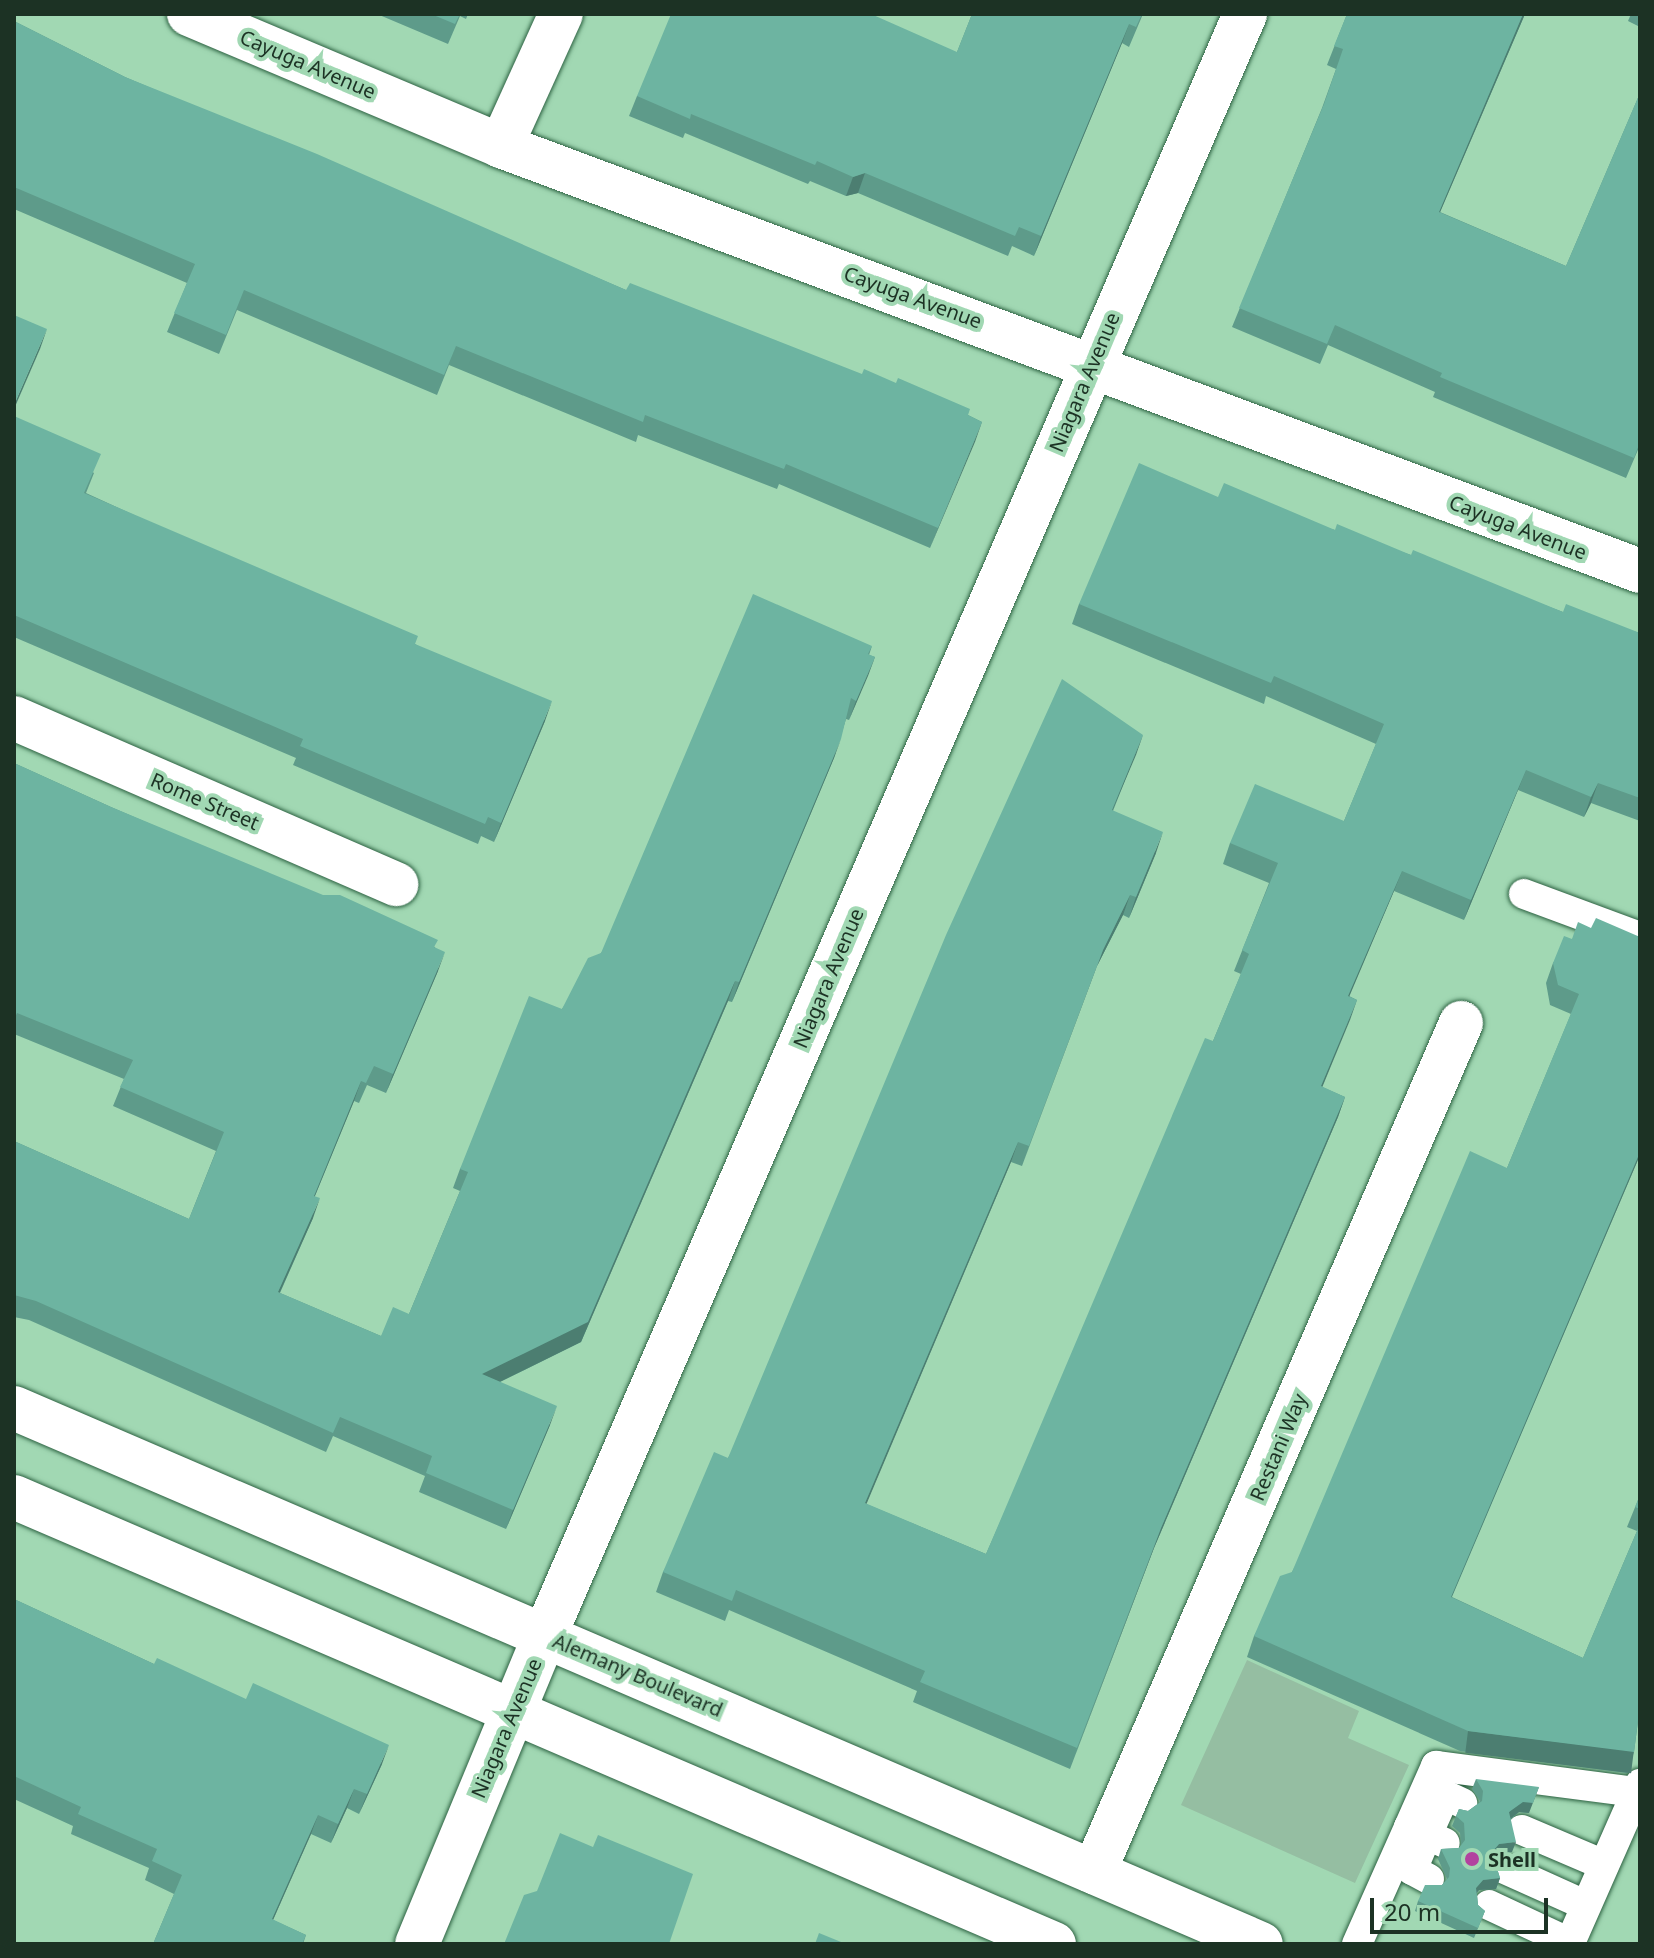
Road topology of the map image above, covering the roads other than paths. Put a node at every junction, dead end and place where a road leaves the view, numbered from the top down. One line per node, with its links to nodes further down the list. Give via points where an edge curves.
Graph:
1 (189, 14): 4 (street, Cayuga Avenue)
2 (561, 14): 4 (street)
3 (1245, 14): 5 (street, Niagara Avenue)
4 (501, 146): 5 (street, Cayuga Avenue)
5 (1092, 363): 6 (street, Cayuga Avenue); 14 (street, Niagara Avenue)
6 (1640, 571)
7 (14, 718): 8 (street, Rome Street)
8 (396, 884)
9 (1524, 894): 10 (lane)
10 (1640, 937)
11 (1461, 1023): 22 (street, Restani Way)
12 (14, 1408): 14 (street, Alemany Boulevard)
13 (14, 1497): 15 (street)
14 (545, 1635): 15 (street, Niagara Avenue); 22 (street, Alemany Boulevard)
15 (513, 1712): 26 (street, Niagara Avenue); 27 (street)
16 (1638, 1788): 19 (lane, via 1436,1766); 20 (lane)
17 (1462, 1803): 19 (lane, via 1445,1795)
18 (1522, 1830): 20 (lane)
19 (1427, 1835): 23 (lane, via 1412,1870); 29 (lane)
20 (1604, 1865): 25 (lane)
21 (1505, 1869): 25 (lane)
22 (1094, 1872): 28 (street, Alemany Boulevard)
23 (1429, 1879)
24 (1489, 1905): 25 (lane, via 1570,1943)
25 (1585, 1905)
26 (417, 1944)
27 (1054, 1944)
28 (1261, 1944)
29 (1357, 1944)

